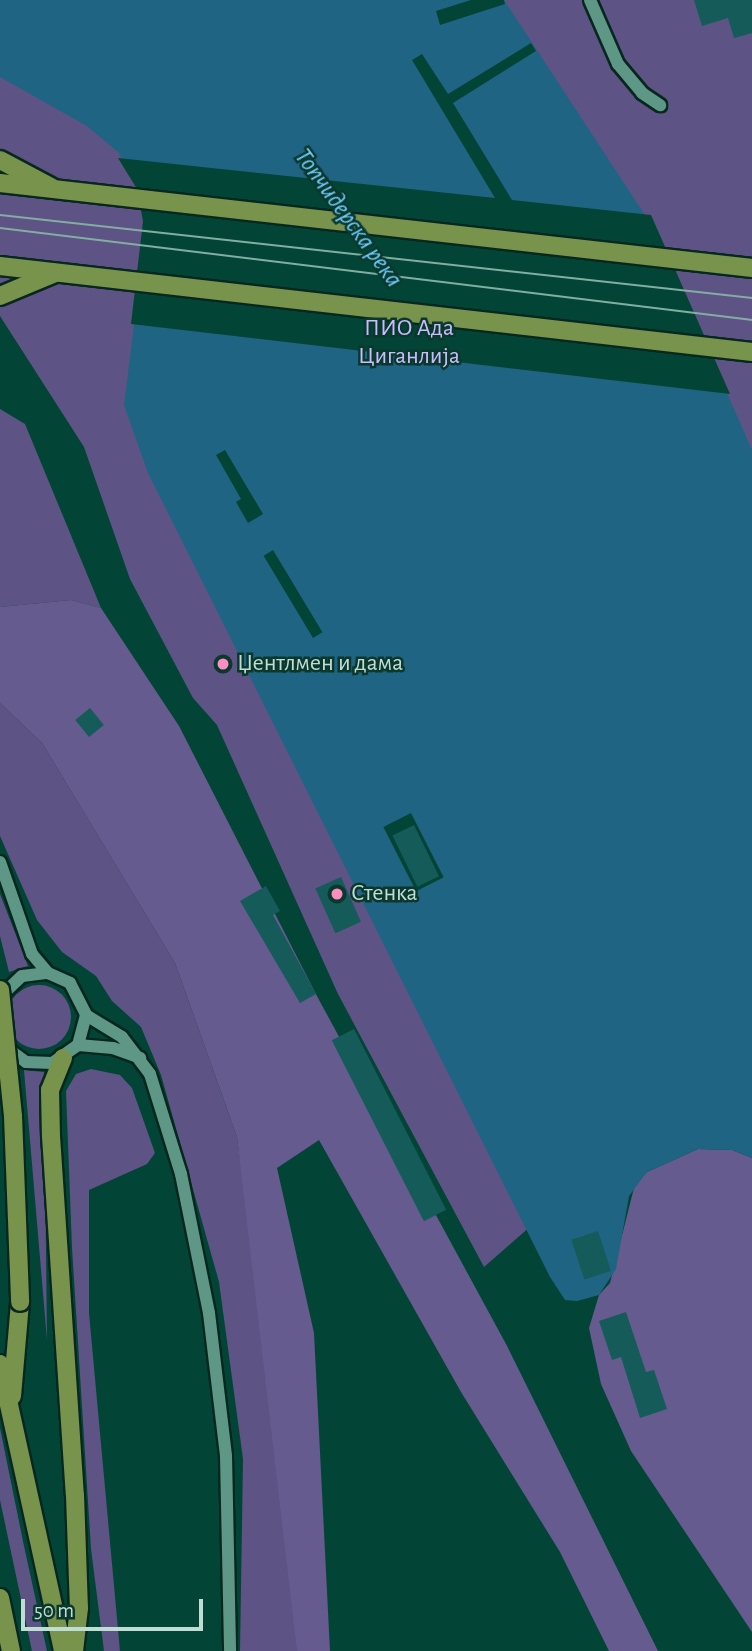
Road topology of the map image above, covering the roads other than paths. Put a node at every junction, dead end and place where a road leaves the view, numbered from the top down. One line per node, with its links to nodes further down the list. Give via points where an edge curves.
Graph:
1 (590, 0): 2 (street, via 618,64 642,93)
2 (660, 105)
3 (0, 160): 5 (main road)
4 (0, 183): 5 (main road)
5 (57, 191): 7 (main road)
6 (0, 266): 8 (main road)
7 (752, 268)
8 (58, 272): 9 (main road); 10 (main road)
9 (0, 296)
10 (752, 352)
11 (0, 862): 12 (street, via 32,954)
12 (48, 972): 13 (street, via 35,972); 15 (street, via 70,983)
13 (4, 986): 14 (street); 21 (main road, bridge, via 20,1302)
14 (0, 997)
15 (86, 1015): 17 (street); 19 (street, via 122,1037)
16 (0, 1040): 18 (street, via 26,1062)
17 (78, 1045): 18 (street); 19 (street, via 113,1048)
18 (63, 1058): 25 (main road, via 50,1090 76,1509 79,1608)
19 (140, 1058): 26 (street, via 162,1107 181,1174 209,1313 226,1456)
20 (0, 1364): 21 (main road)
21 (10, 1413): 24 (main road)
22 (0, 1598): 23 (main road)
23 (11, 1651)
24 (63, 1651)
25 (74, 1651)
26 (230, 1651)

